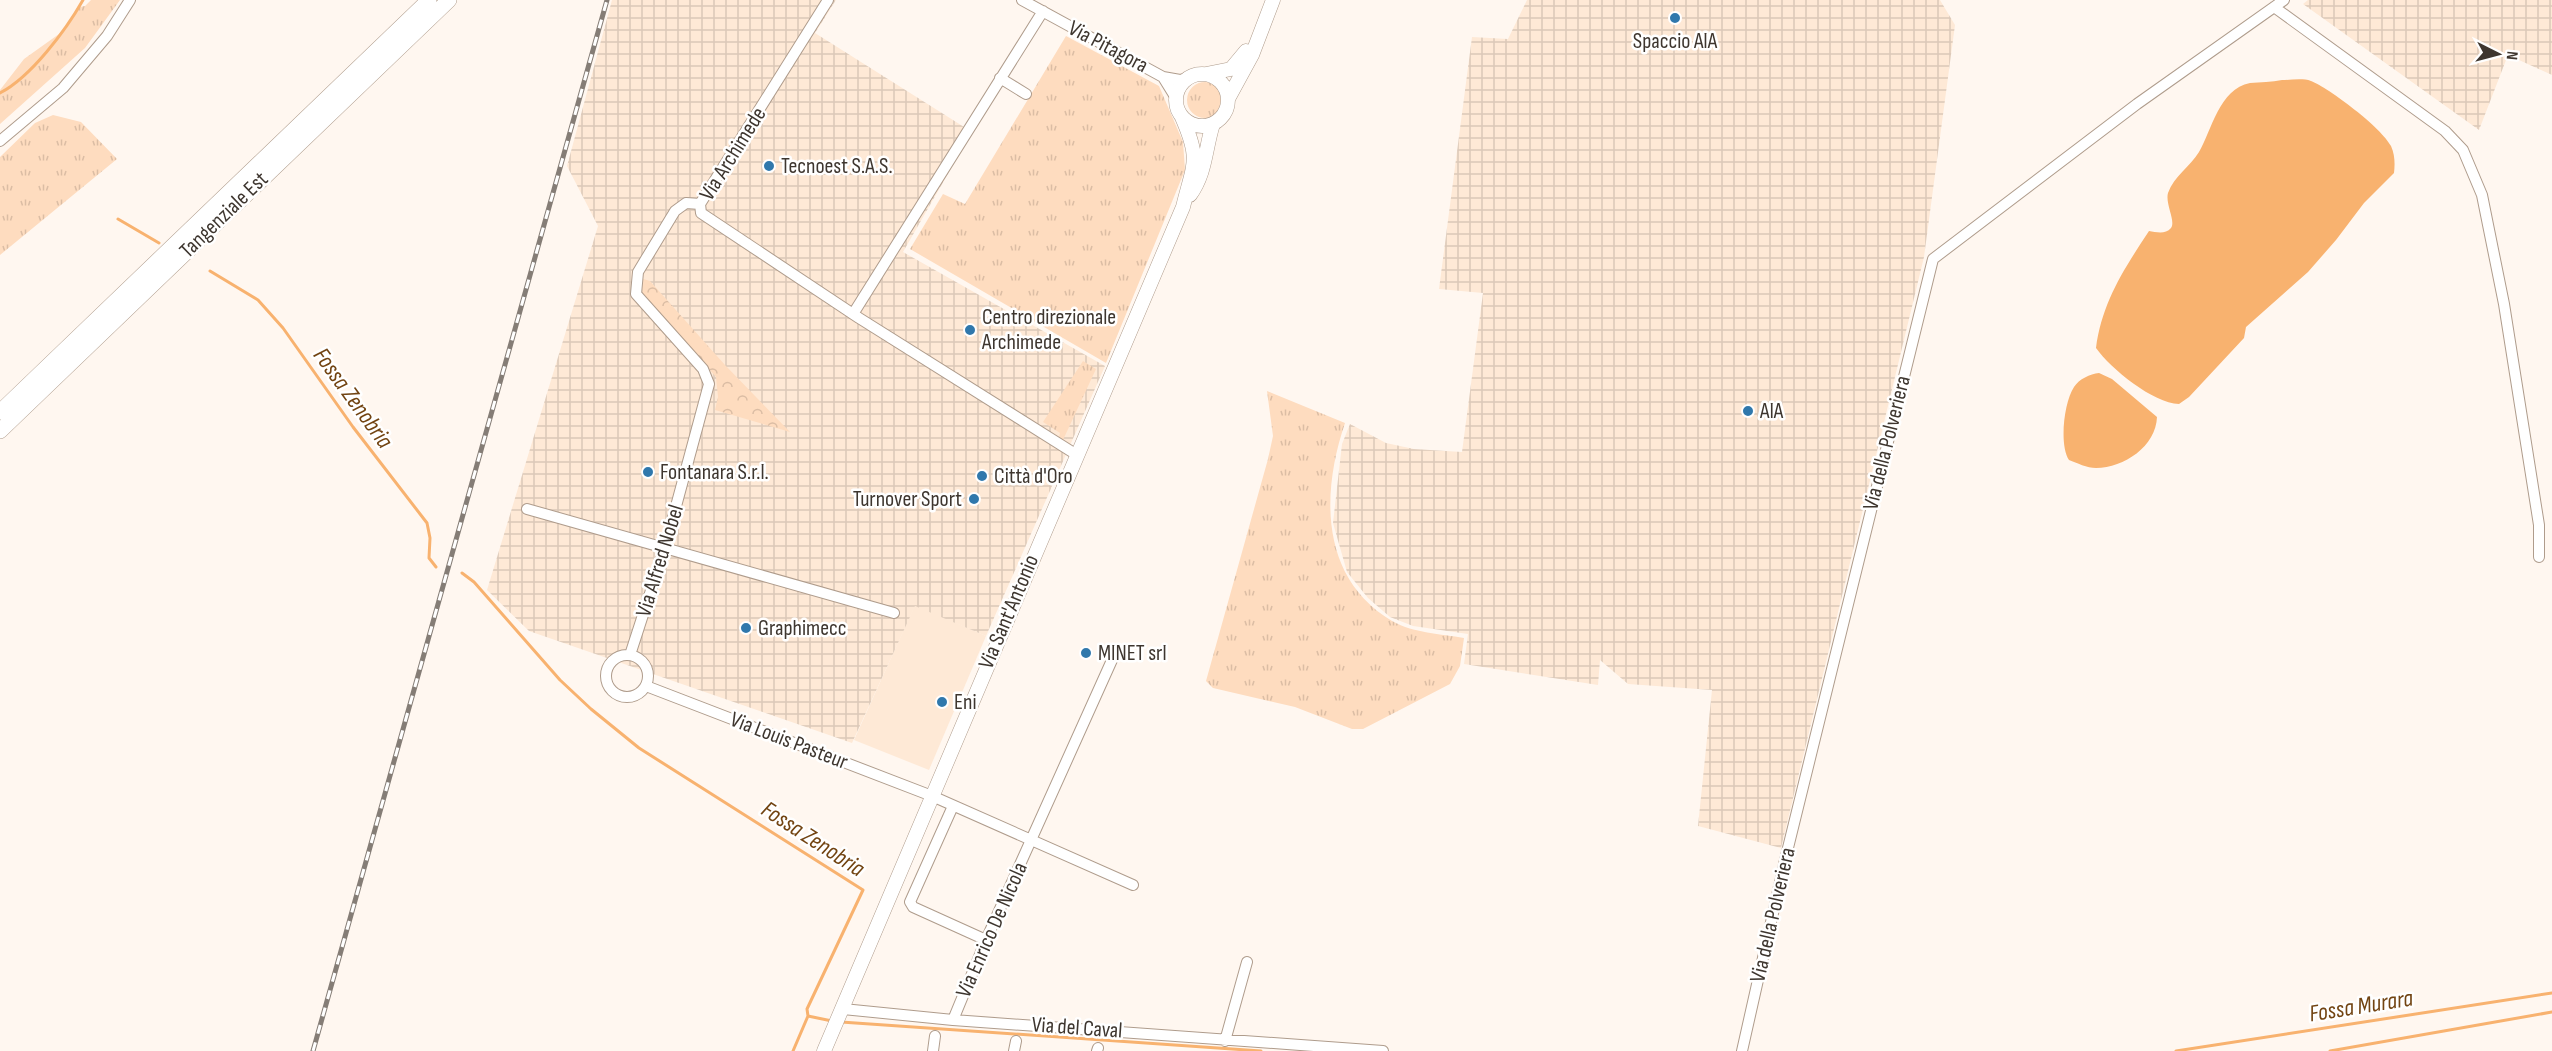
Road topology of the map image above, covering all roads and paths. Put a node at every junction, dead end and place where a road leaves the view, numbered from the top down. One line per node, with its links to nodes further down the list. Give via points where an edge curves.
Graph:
1 (130, 0): 19 (street, via 107,36 63,88)
2 (429, 0): 23 (highway, Tangenziale Est)
3 (449, 0): 24 (highway, Tangenziale Est)
4 (828, 0): 20 (street, Via Archimede)
5 (1022, 0): 8 (street, Via Pitagora)
6 (1273, 0): 9 (main road, Via Sant'Antonio)
7 (2279, 3): 28 (street, via 2445,131 2463,150 2482,195 2504,304 2539,525); 46 (street, Via della Polveriera, via 2137,104 1933,259 1790,836)
8 (1043, 11): 11 (street, Via Pitagora); 12 (street)
9 (1261, 29): 10 (main road, Via Sant'Antonio, via 1231,69); 16 (main road, Via Sant'Antonio)
10 (1206, 74): 13 (main road, Via Sant'Antonio); 16 (main road, via 1219,80)
11 (1163, 77): 13 (street, Via Pitagora); 15 (street, Via Pitagora)
12 (1000, 78): 14 (street); 22 (street)
13 (1188, 78): 15 (main road)
14 (1026, 94)
15 (1176, 98): 17 (main road, Via Sant'Antonio)
16 (1228, 99): 18 (main road, Via Sant'Antonio, via 1226,111)
17 (1181, 115): 18 (main road, via 1192,124); 21 (main road, Via Sant'Antonio, via 1194,147 1195,165)
18 (1212, 124): 21 (main road, Via Sant'Antonio, via 1204,169)
19 (0, 141)
20 (700, 204): 22 (street, Via Archimede, via 700,213 705,217); 27 (street, Via Alfred Nobel, via 687,203 675,211 635,278 636,294 703,369 709,384)
21 (1183, 207): 25 (main road, Via Sant'Antonio)
22 (853, 314): 25 (street, Via Archimede)
23 (0, 412)
24 (0, 431)
25 (1077, 455): 33 (main road, Via Sant'Antonio)
26 (527, 509): 27 (street)
27 (665, 547): 29 (street); 30 (street, Via Alfred Nobel)
28 (2539, 556)
29 (894, 613)
30 (630, 655): 32 (street, via 646,667); 32 (street, via 623,655 607,668 610,689 622,697 636,696)
31 (1112, 660): 35 (street, Via Enrico De Nicola)
32 (646, 686): 33 (street, Via Louis Pasteur)
33 (932, 796): 34 (street, Via Louis Pasteur); 39 (main road, Via Sant'Antonio)
34 (953, 806): 35 (street, Via Louis Pasteur); 37 (street, via 910,902 913,907)
35 (1032, 841): 36 (street, Via Louis Pasteur); 37 (street, Via Enrico De Nicola)
36 (1133, 885)
37 (986, 940): 40 (street, Via Enrico De Nicola)
38 (1247, 962): 42 (street)
39 (843, 1009): 40 (street, Via del Caval); 43 (main road, Via Sant'Antonio)
40 (953, 1020): 42 (street, Via del Caval)
41 (936, 1035): 44 (street)
42 (1225, 1041): 45 (street, Via del Caval)
43 (824, 1051)
44 (933, 1051)
45 (1383, 1051)
46 (1742, 1051)

